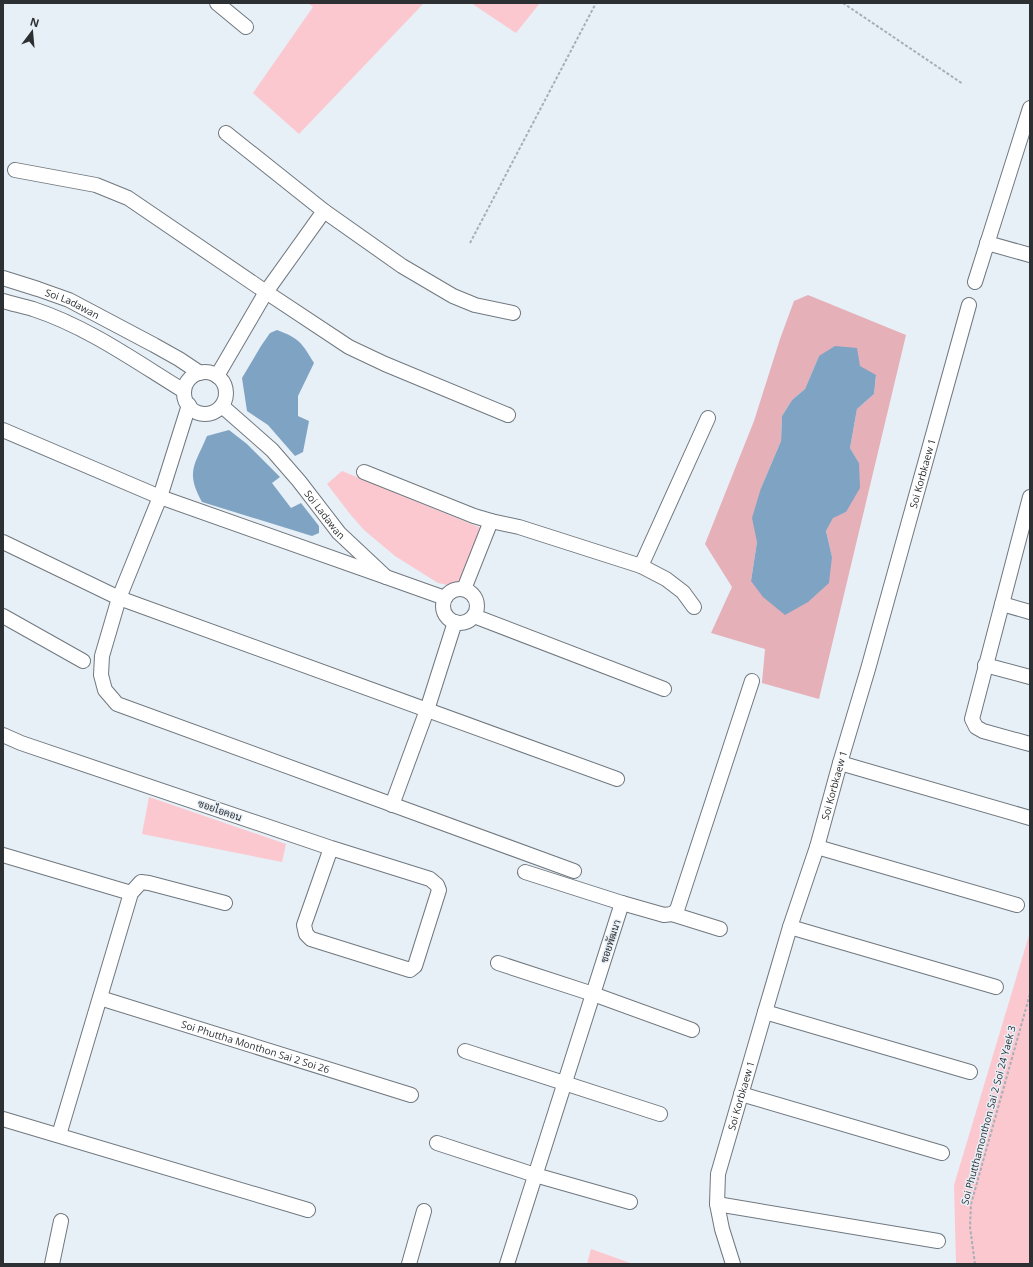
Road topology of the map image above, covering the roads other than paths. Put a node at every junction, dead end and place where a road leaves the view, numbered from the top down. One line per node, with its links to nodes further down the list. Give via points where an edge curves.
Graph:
1 (217, 3): 2 (street)
2 (246, 27)
3 (1030, 108): 5 (street)
4 (226, 133): 7 (street)
5 (1026, 136): 8 (street)
6 (15, 170): 12 (street, via 96,185 128,198)
7 (324, 211): 12 (street); 15 (street, via 402,266 453,296 475,305)
8 (988, 243): 9 (street); 11 (street)
9 (1030, 255)
10 (3, 278): 16 (street, Soi Ladawan, via 70,300)
11 (975, 282)
12 (266, 292): 17 (street); 21 (street, via 349,347)
13 (3, 302): 18 (street, Soi Ladawan, via 32,308 85,331)
14 (969, 305): 48 (street, Soi Korbkaew 1)
15 (513, 313)
16 (200, 373): 17 (street, Soi Ladawan); 18 (street, via 192,377)
17 (217, 376): 20 (street, via 226,390)
18 (184, 391): 19 (street, via 184,398)
19 (189, 405): 20 (street, via 200,414 216,412); 25 (street)
20 (222, 406): 30 (street, Soi Ladawan, via 272,450 339,533)
21 (508, 415)
22 (708, 418): 29 (street)
23 (3, 430): 25 (street)
24 (364, 472): 27 (street)
25 (160, 497): 30 (street); 32 (street)
26 (1030, 497): 34 (street)
27 (490, 522): 29 (street, via 519,527); 31 (street)
28 (3, 542): 32 (street)
29 (641, 566): 35 (street, via 666,579 683,592)
30 (386, 577): 33 (street, Soi Ladawan)
31 (464, 589): 33 (street, via 451,591); 38 (street, via 476,598 477,610)
32 (119, 598): 45 (street); 50 (street, via 102,656 101,676 105,690 117,704)
33 (445, 598): 39 (street, via 443,609 450,620)
34 (1002, 604): 36 (street); 41 (street)
35 (694, 607)
36 (1030, 612)
37 (3, 616): 40 (street)
38 (474, 616): 39 (street, via 464,622); 44 (street)
39 (455, 622): 45 (street)
40 (83, 661)
41 (985, 665): 42 (street); 47 (street, via 972,719 976,727)
42 (1030, 677)
43 (752, 681): 61 (street, via 677,910)
44 (664, 689)
45 (427, 710): 49 (street); 50 (street)
46 (3, 735): 53 (street, ซอยไอคอน)
47 (1030, 744)
48 (840, 763): 51 (street); 52 (street, Soi Korbkaew 1)
49 (617, 779)
50 (392, 805): 55 (street)
51 (1030, 818)
52 (817, 847): 60 (street); 62 (street, Soi Korbkaew 1)
53 (331, 848): 53 (street, ซอยไอคอน, via 430,879 437,885 439,890 413,969 311,939 306,934 304,926)
54 (3, 854): 57 (street)
55 (574, 871)
56 (525, 872): 59 (street)
57 (131, 893): 58 (street, via 141,882); 67 (street)
58 (225, 903)
59 (622, 903): 61 (street, via 664,915); 66 (street, ซอยพัฒนา)
60 (1017, 905)
61 (672, 914): 63 (street)
62 (790, 927): 65 (street); 68 (street, Soi Korbkaew 1)
63 (720, 929)
64 (498, 963): 66 (street)
65 (996, 987)
66 (593, 994): 69 (street); 72 (street, ซอยพัฒนา)
67 (100, 998): 74 (street, Soi Phuttha Monthon Sai 2 Soi 26); 77 (street)
68 (765, 1012): 71 (street); 73 (street, Soi Korbkaew 1)
69 (692, 1030)
70 (465, 1051): 72 (street)
71 (970, 1072)
72 (565, 1082): 75 (street); 80 (street, ซอยพัฒนา)
73 (741, 1094): 79 (street); 82 (street, Soi Korbkaew 1, via 718,1174)
74 (411, 1095)
75 (660, 1114)
76 (3, 1119): 77 (street)
77 (59, 1135): 83 (street)
78 (437, 1143): 80 (street)
79 (942, 1153)
80 (535, 1175): 81 (street); 89 (street, ซอยพัฒนา)
81 (630, 1202)
82 (717, 1204): 86 (street); 90 (street, Soi Korbkaew 1)
83 (308, 1210)
84 (424, 1211): 88 (street)
85 (61, 1221): 87 (street)
86 (938, 1241)
87 (52, 1264)
88 (409, 1264)
89 (507, 1264)
90 (733, 1264)

